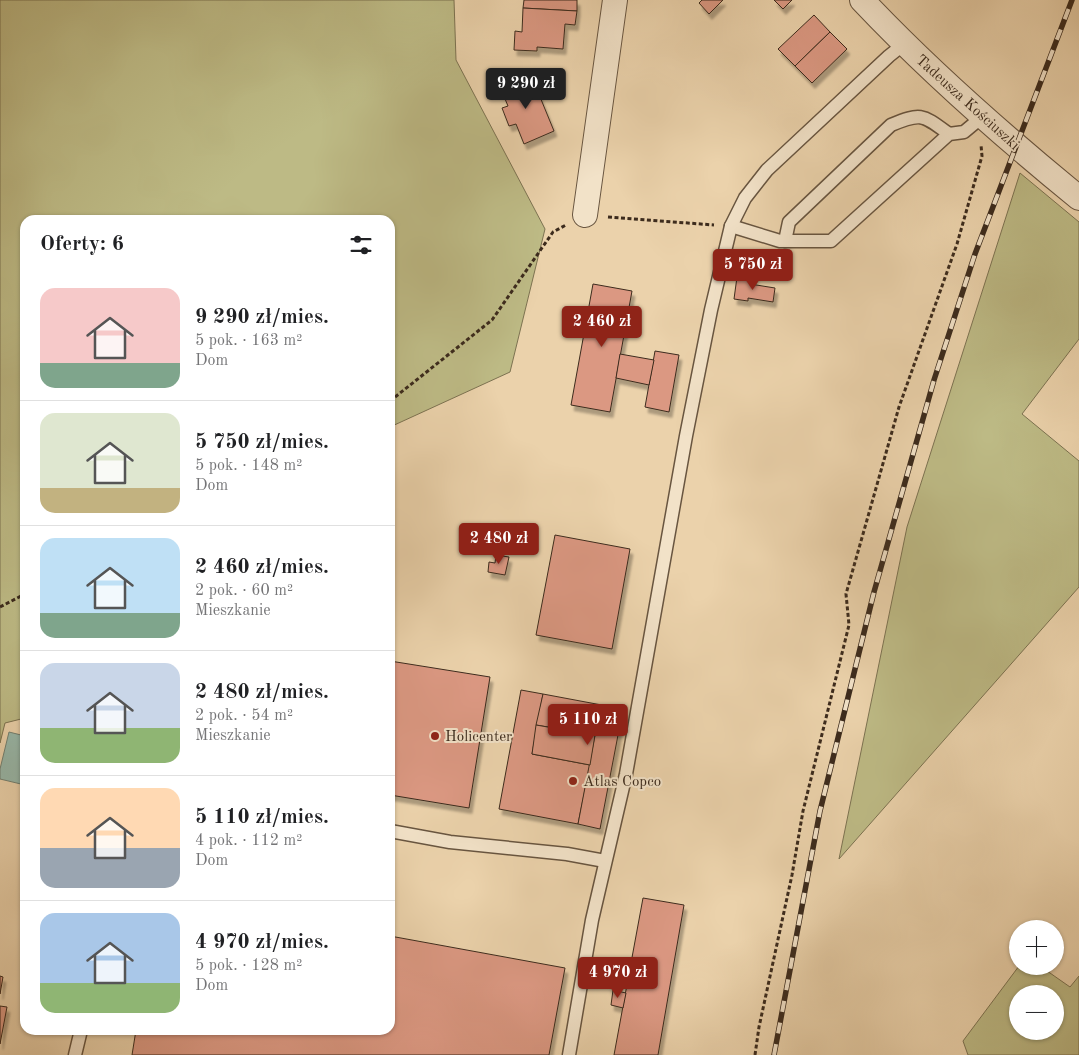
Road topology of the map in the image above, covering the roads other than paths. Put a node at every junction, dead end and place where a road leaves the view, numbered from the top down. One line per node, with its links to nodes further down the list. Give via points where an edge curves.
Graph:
1 (615, 0): 7 (street)
2 (862, 0): 3 (street, Tadeusza Kościuszki)
3 (904, 44): 4 (street, Tadeusza Kościuszki); 8 (lane, via 767,170 745,198)
4 (982, 116): 5 (lane, via 964,132); 6 (street, Tadeusza Kościuszki)
5 (949, 134): 9 (lane, via 831,241); 9 (lane, via 926,118 910,117 891,125 789,222)
6 (1079, 198)
7 (585, 216)
8 (731, 226): 9 (lane); 11 (lane, via 686,436 626,774)
9 (785, 241)
10 (395, 832): 11 (lane)
11 (606, 861): 14 (lane, via 592,920)
12 (80, 1035): 13 (lane)
13 (75, 1055)
14 (569, 1055)

